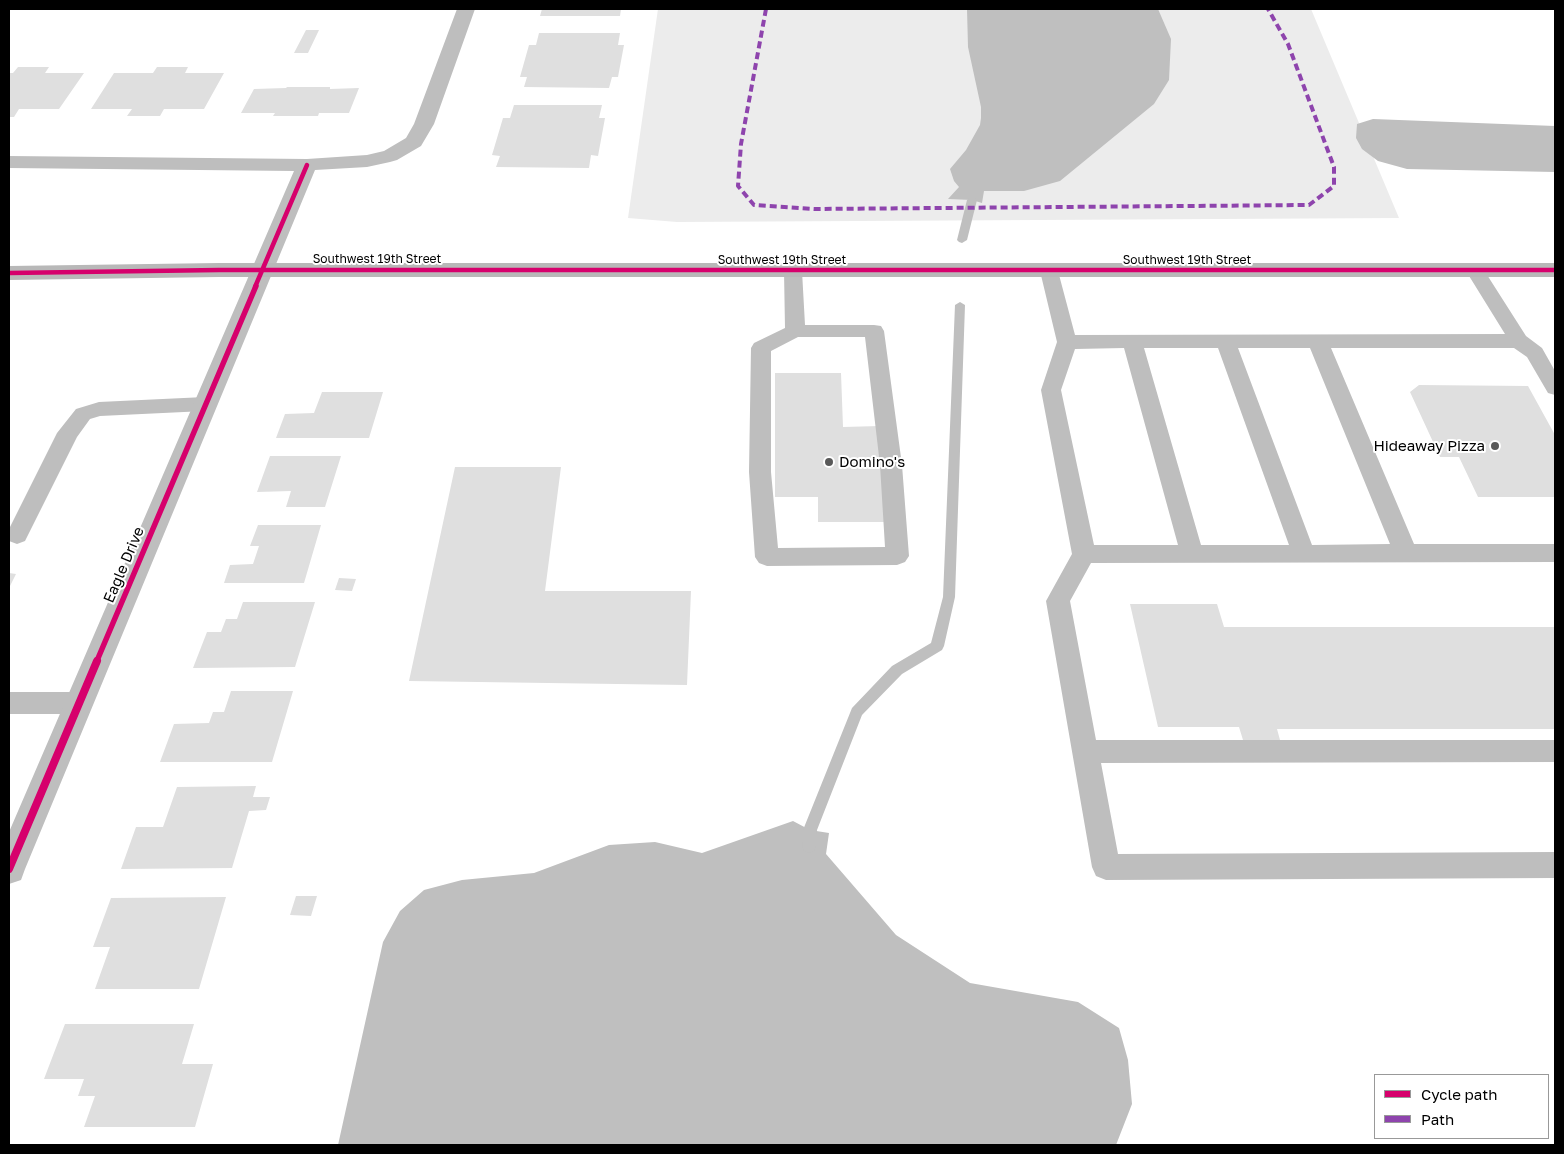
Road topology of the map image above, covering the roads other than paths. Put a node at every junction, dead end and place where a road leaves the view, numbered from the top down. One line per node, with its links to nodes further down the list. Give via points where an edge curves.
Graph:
1 (466, 9): 3 (street, via 424,124 414,142 390,156 367,161)
2 (9, 162): 3 (street)
3 (307, 165): 4 (street, Eagle Drive)
4 (262, 270): 5 (street, Southwest 19th Street); 8 (street, Southwest 19th Street); 17 (street, Eagle Drive)
5 (793, 271): 6 (street, Southwest 19th Street); 10 (lane)
6 (1050, 271): 7 (street, Southwest 19th Street); 12 (lane)
7 (1475, 271): 9 (street, Southwest 19th Street); 11 (lane)
8 (9, 272)
9 (1554, 272)
10 (795, 331): 10 (lane, via 874,331 897,556 766,558 760,472 761,348)
11 (1520, 341): 15 (lane); 16 (lane, via 1535,353)
12 (1067, 342): 13 (lane); 20 (lane, via 1051,390)
13 (1132, 342): 14 (lane); 21 (lane)
14 (1226, 342): 15 (lane); 22 (lane)
15 (1318, 342): 23 (lane)
16 (1555, 388)
17 (206, 404): 18 (lane, via 99,409 83,414 68,433); 25 (street, Eagle Drive)
18 (16, 535)
19 (1555, 553): 23 (lane)
20 (1084, 554): 21 (lane); 27 (lane, via 1058,601)
21 (1192, 554): 22 (lane)
22 (1304, 554): 23 (lane)
23 (1406, 554)
24 (9, 703): 25 (lane)
25 (79, 703): 29 (street, Eagle Drive)
26 (1555, 751): 27 (lane)
27 (1085, 752): 28 (lane, via 1106,867)
28 (1555, 865)
29 (9, 869)

